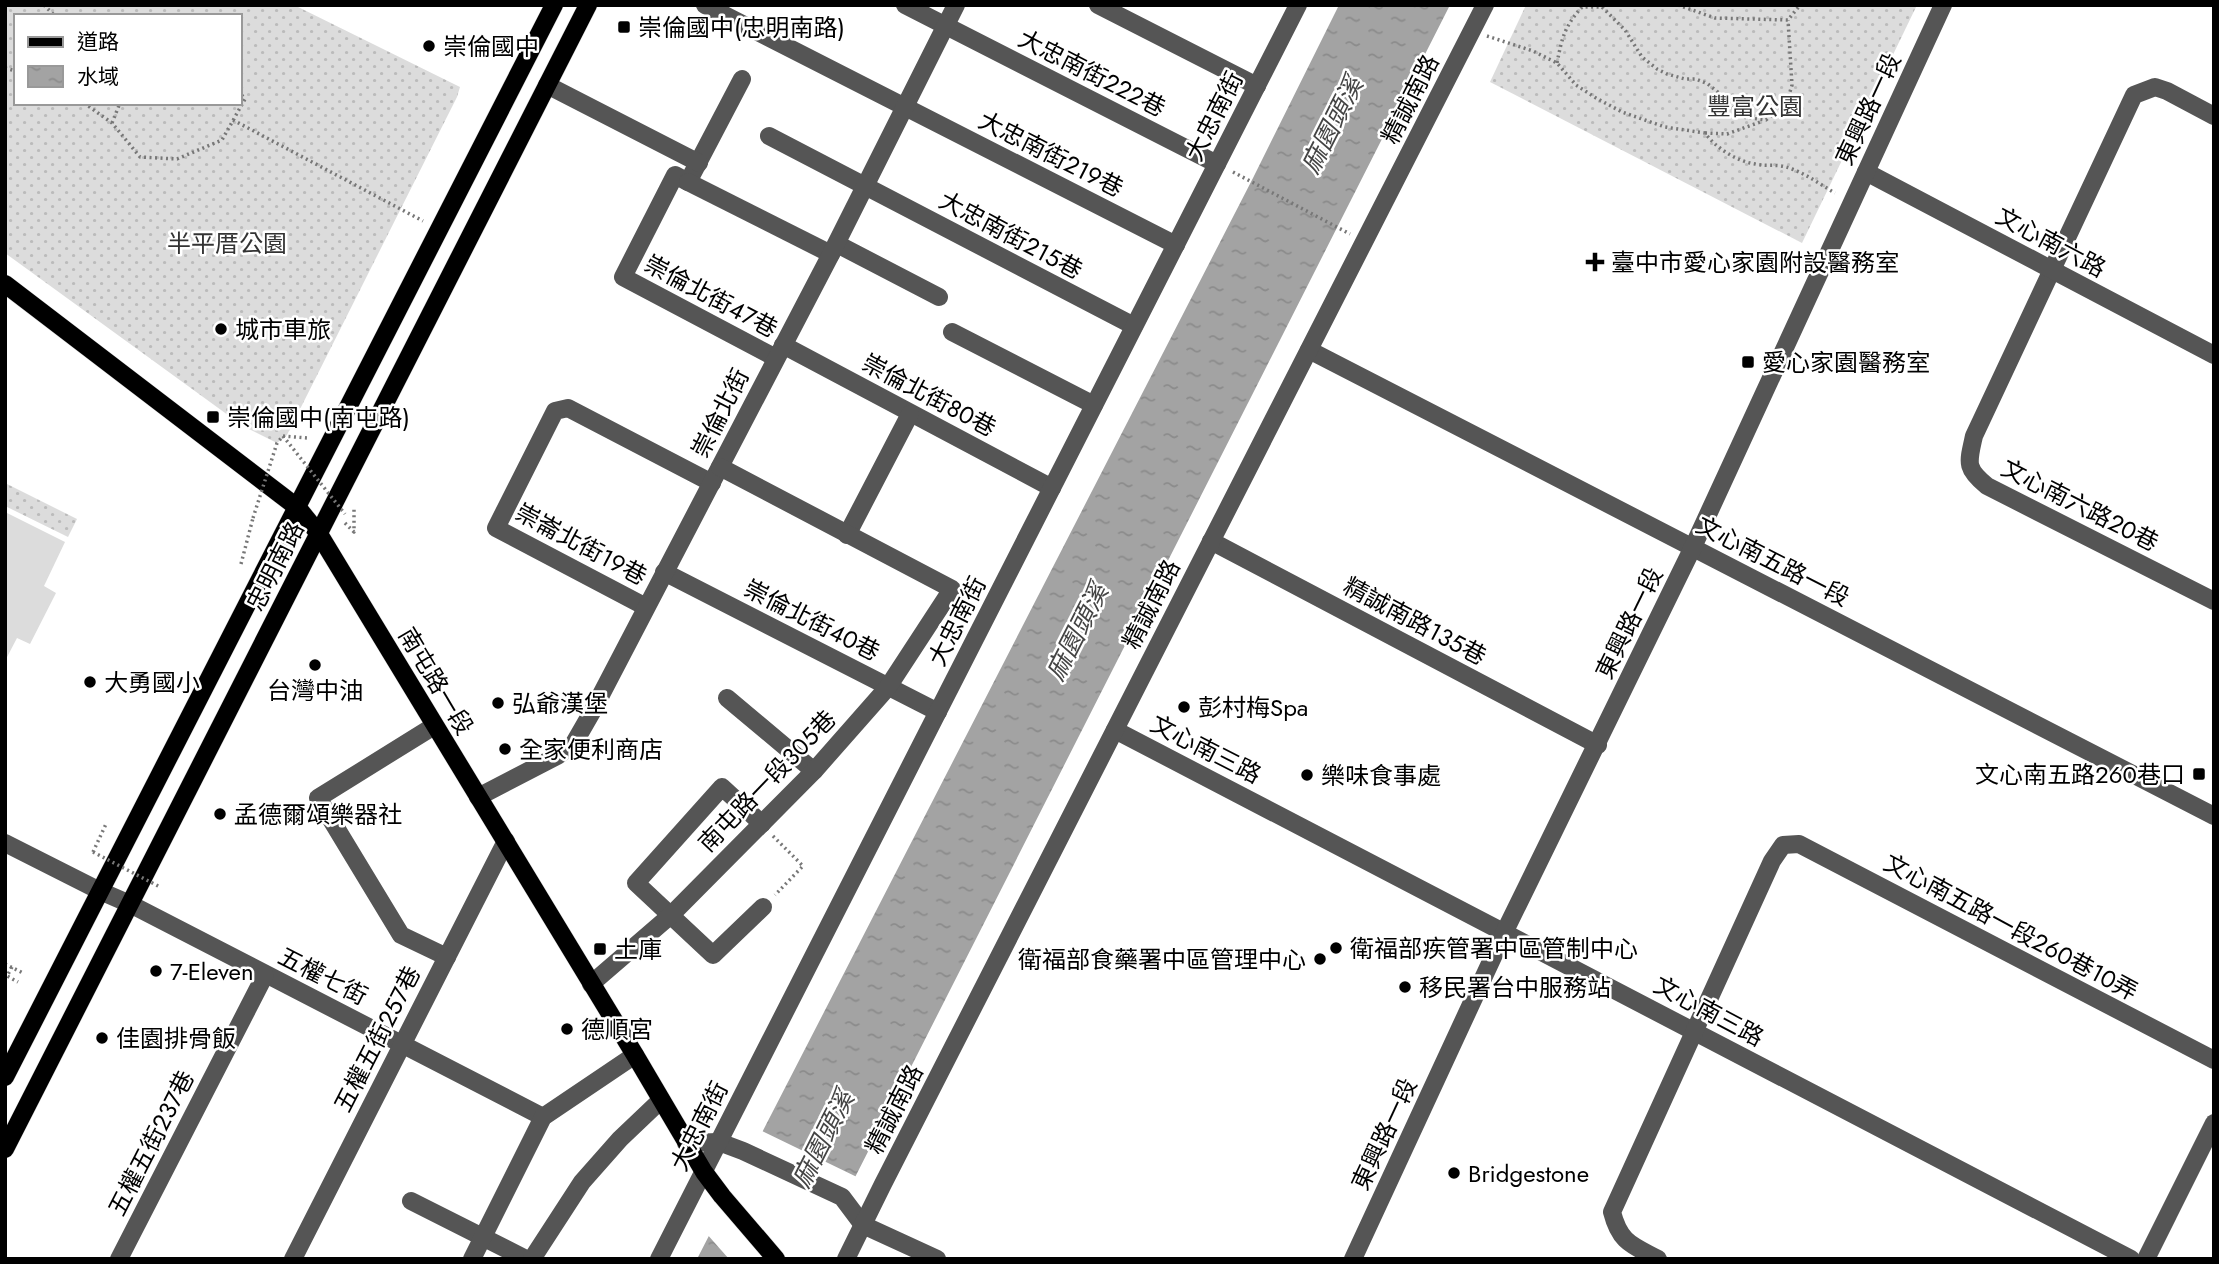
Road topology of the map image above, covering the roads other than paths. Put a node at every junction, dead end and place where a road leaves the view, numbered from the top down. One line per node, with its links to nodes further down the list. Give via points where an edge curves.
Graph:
1 (554, 5): 36 (main road, 忠明南路)
2 (588, 5): 12 (main road, 忠明南路)
3 (705, 5): 14 (street, 大忠南街219巷)
4 (905, 5): 10 (street, 大忠南街222巷)
5 (956, 5): 10 (street, 崇倫北街)
6 (1098, 5): 13 (street)
7 (1298, 5): 13 (street, 大忠南街)
8 (1485, 5): 29 (street, 精誠南路)
9 (1943, 5): 19 (street, 東興路一段)
10 (946, 26): 14 (street, 崇倫北街); 18 (street, 大忠南街222巷)
11 (742, 79): 17 (street)
12 (547, 85): 17 (street); 37 (main road, 忠明南路)
13 (1257, 86): 18 (street, 大忠南街)
14 (905, 108): 21 (street, 崇倫北街); 22 (street, 大忠南街219巷)
15 (2214, 116): 24 (street, via 2155,87 2134,95)
16 (769, 136): 21 (street, 大忠南街215巷)
17 (699, 163): 20 (street)
18 (1217, 164): 22 (street, 大忠南街)
19 (1866, 172): 24 (street, 文心南六路); 40 (street, 東興路一段)
20 (688, 182): 23 (street); 30 (street, 崇倫北街47巷, via 675,176 623,277)
21 (865, 186): 23 (street, 崇倫北街); 27 (street, 大忠南街215巷)
22 (1176, 245): 27 (street, 大忠南街)
23 (834, 249): 26 (street); 30 (street, 崇倫北街)
24 (2051, 270): 31 (street, 文心南六路); 42 (street, 文心南六路20巷, via 1974,436 1969,458 1972,474 1987,486)
25 (5, 284): 36 (main road, 南屯路一段)
26 (939, 297)
27 (1134, 326): 32 (street, 大忠南街)
28 (951, 332): 32 (street)
29 (1309, 350): 39 (street, 精誠南路); 40 (street, 文心南五路一段)
30 (780, 351): 33 (street, 崇倫北街80巷); 34 (street, 崇倫北街)
31 (2214, 355)
32 (1094, 405): 35 (street, 大忠南街)
33 (910, 414): 35 (street, 崇倫北街80巷); 38 (street)
34 (716, 475): 38 (street); 41 (street, 崇倫北街); 43 (street, 崇崙北街19巷, via 568,408 555,411 496,528)
35 (1052, 488): 46 (street, 大忠南街)
36 (298, 508): 37 (main road, 南屯路一段); 56 (main road, 忠明南路)
37 (319, 534): 47 (main road, 南屯路一段); 57 (main road, 忠明南路)
38 (847, 535): 44 (street, 南屯路一段305巷, via 952,589)
39 (1210, 541): 48 (street, 精誠南路); 49 (street, 精誠南路135巷)
40 (1693, 547): 49 (street, 東興路一段); 52 (street, 文心南五路一段)
41 (664, 572): 43 (street, 崇倫北街); 44 (street, 崇倫北街40巷)
42 (2214, 601)
43 (646, 607): 51 (street, 崇倫北街, via 572,745)
44 (888, 687): 46 (street, 崇倫北街40巷); 50 (street, 南屯路一段305巷)
45 (727, 698): 50 (street)
46 (938, 712): 72 (street, 大忠南街)
47 (434, 726): 51 (main road, 南屯路一段); 61 (street, via 318,798 401,935)
48 (1115, 730): 60 (street, 文心南三路); 77 (street, 精誠南路)
49 (1598, 744): 60 (street, 東興路一段)
50 (814, 771): 53 (street, 南屯路一段305巷)
51 (478, 797): 54 (main road, 南屯路一段)
52 (2214, 816)
53 (762, 824): 59 (street, 南屯路一段305巷); 59 (street, via 722,787 636,883)
54 (506, 841): 61 (street, 五權五街257巷); 63 (main road, 南屯路一段)
55 (5, 843): 56 (street, 五權七街)
56 (100, 891): 57 (street, 五權七街); 68 (main road, 忠明南路)
57 (130, 904): 62 (street, 五權七街); 74 (main road, 忠明南路)
58 (763, 907): 59 (street, via 713,955)
59 (671, 915): 63 (street, 南屯路一段305巷)
60 (1505, 931): 64 (street, 文心南三路); 88 (street, 東興路一段)
61 (447, 957): 65 (street, 五權五街257巷)
62 (265, 975): 65 (street, 五權七街); 79 (street, 五權五街237巷)
63 (591, 984): 66 (main road, 南屯路一段)
64 (1694, 1031): 67 (street, 文心南五路一段260巷10弄, via 1772,861 1783,845 1799,844); 89 (street, via 1612,1212 1616,1228 1628,1243); 90 (street, 文心南三路)
65 (402, 1044): 70 (street, 五權七街); 80 (street, 五權五街257巷)
66 (635, 1055): 69 (main road, 南屯路一段); 70 (street)
67 (2214, 1060)
68 (5, 1077)
69 (661, 1100): 73 (main road, 南屯路一段); 83 (street, via 582,1182)
70 (543, 1117): 78 (street)
71 (2214, 1123): 91 (street)
72 (719, 1142): 73 (street); 75 (street, 大忠南街); 77 (street, via 842,1197)
73 (685, 1143): 75 (main road, 南屯路一段)
74 (5, 1149)
75 (704, 1172): 84 (street, 大忠南街); 85 (main road, 南屯路一段)
76 (411, 1201): 78 (street)
77 (863, 1225): 86 (street, 精誠南路); 87 (street)
78 (482, 1237): 81 (street); 82 (street)
79 (119, 1259)
80 (293, 1259)
81 (471, 1259)
82 (526, 1259)
83 (532, 1259)
84 (659, 1259)
85 (776, 1259)
86 (846, 1259)
87 (937, 1259)
88 (1353, 1259)
89 (1658, 1259)
90 (2131, 1259)
91 (2146, 1259)

